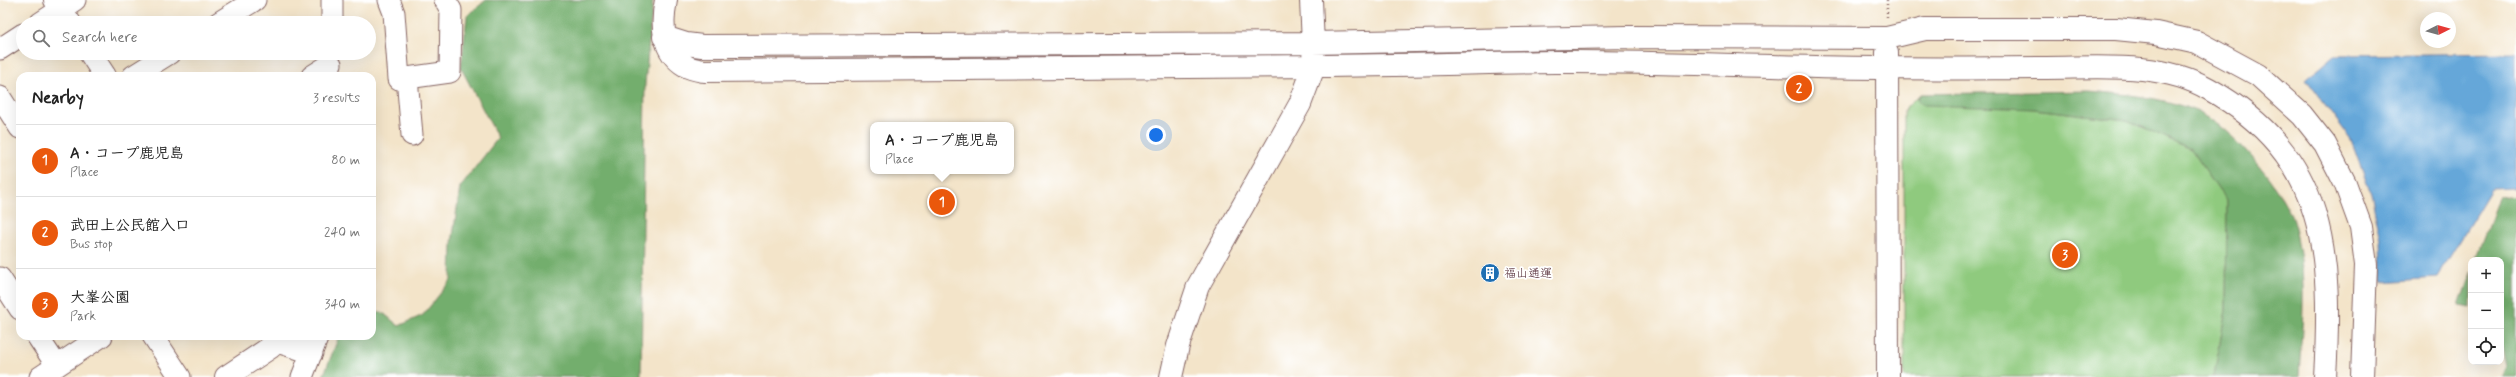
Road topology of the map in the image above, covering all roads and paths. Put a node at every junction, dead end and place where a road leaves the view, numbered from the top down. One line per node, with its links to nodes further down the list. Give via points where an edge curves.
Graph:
1 (255, 0): 9 (street)
2 (332, 0): 10 (street)
3 (390, 0): 24 (street, via 394,13 399,79)
4 (446, 0): 24 (street, via 451,10 450,72)
5 (666, 0): 11 (street, via 662,18)
6 (1311, 0): 14 (street)
7 (65, 8): 8 (street)
8 (52, 16)
9 (229, 16)
10 (332, 16)
11 (664, 37): 14 (street, via 702,46); 19 (street, via 669,50 686,66 704,71)
12 (1887, 38): 14 (street, via 1627,37); 20 (street); 43 (street, via 1925,29 2116,29 2197,42 2258,76 2302,115 2325,144 2345,183 2361,227 2366,265)
13 (16, 39): 15 (street)
14 (1312, 43): 19 (street)
15 (0, 49)
16 (95, 60): 21 (street)
17 (159, 60): 22 (street)
18 (331, 64): 23 (street)
19 (1314, 66): 20 (street, via 1560,62); 40 (street, via 1300,104 1198,286 1178,346)
20 (1887, 68): 41 (street); 42 (street, via 2119,68 2168,72 2205,86 2227,101 2274,139 2309,193 2320,231 2327,276 2329,311)
21 (102, 72)
22 (139, 72)
23 (318, 72)
24 (407, 78): 27 (street)
25 (0, 97): 26 (street)
26 (16, 122)
27 (412, 135)
28 (0, 278): 29 (street)
29 (16, 303)
30 (39, 340): 36 (street)
31 (96, 340): 36 (street)
32 (156, 340): 37 (street)
33 (273, 340): 38 (street, via 271,348)
34 (288, 340): 35 (street)
35 (315, 344): 39 (street)
36 (49, 371)
37 (180, 377)
38 (226, 377)
39 (302, 377)
40 (1171, 377)
41 (1888, 377)
42 (2325, 377)
43 (2362, 377)

